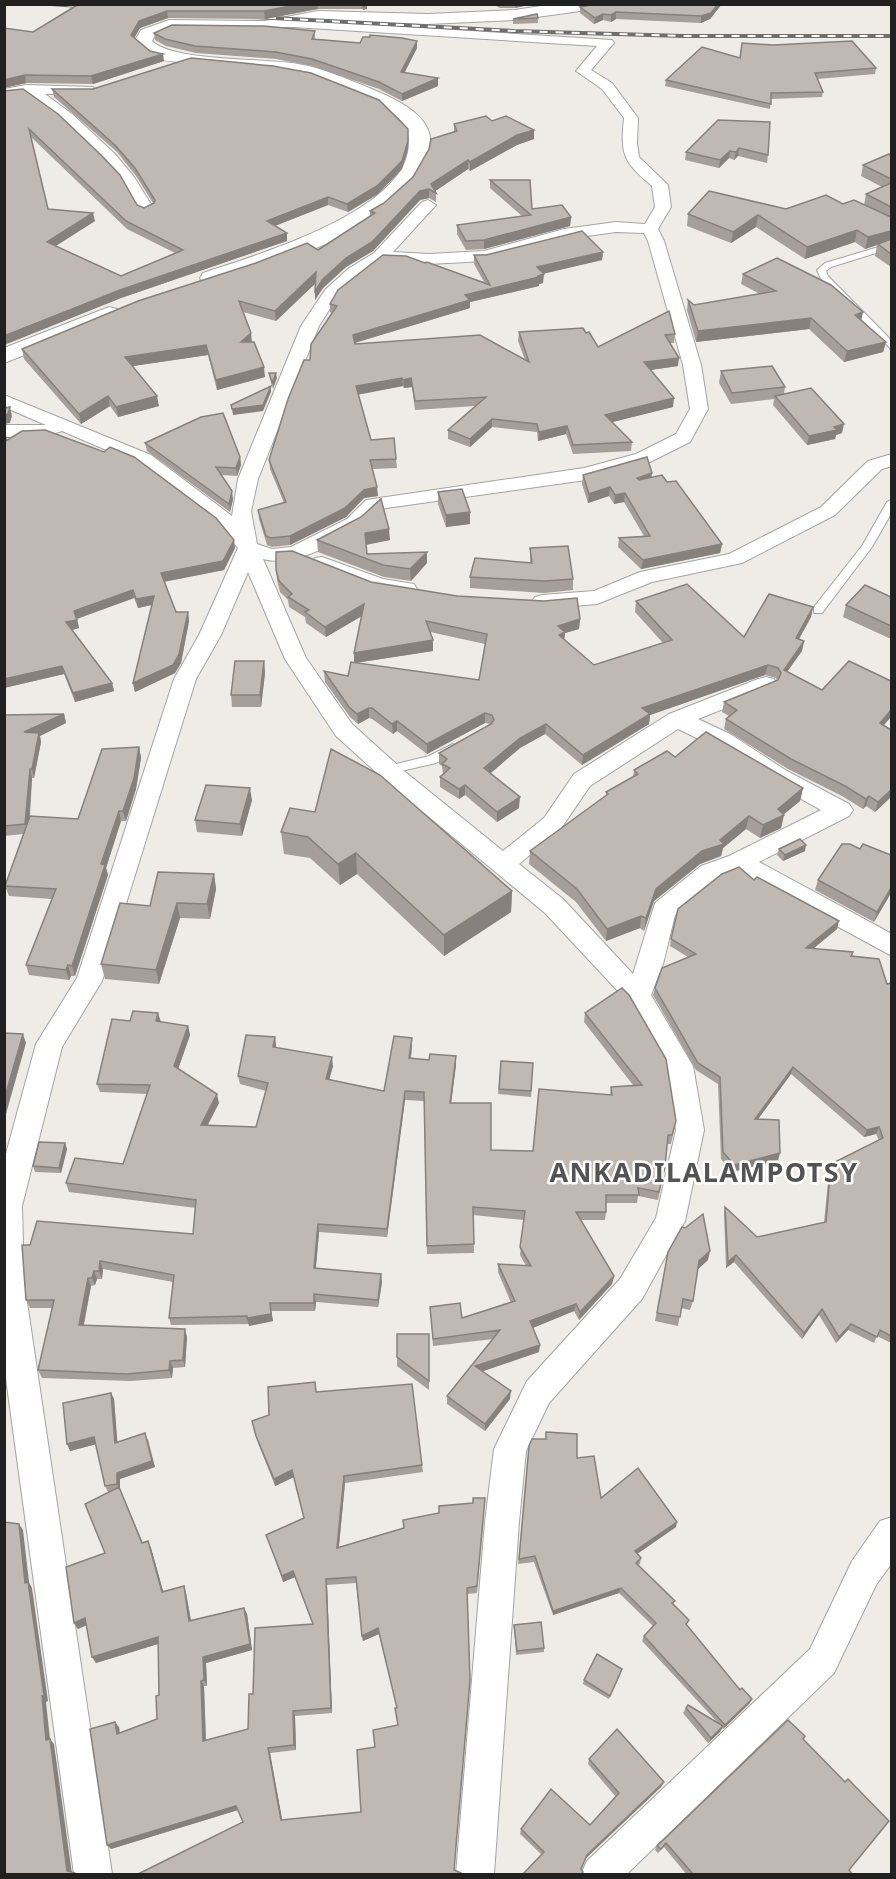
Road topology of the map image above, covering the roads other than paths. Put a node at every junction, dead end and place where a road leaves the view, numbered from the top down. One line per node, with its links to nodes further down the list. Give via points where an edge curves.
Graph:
1 (595, 4): 2 (street, via 515,15 428,19 318,16)
2 (282, 23): 3 (street, via 169,25 147,34 144,42 150,49); 10 (street, via 607,43 583,71 607,87 631,118 630,159 660,185 663,207)
3 (191, 59): 4 (street); 13 (street, via 316,73 387,102 411,118 420,131 413,172 386,200 329,234)
4 (159, 69)
5 (105, 87): 6 (street)
6 (26, 89): 7 (street); 9 (street, via 40,95 100,149 129,180)
7 (4, 93)
8 (428, 205): 12 (street)
9 (146, 209)
10 (651, 229): 12 (street, via 616,227 564,234 485,256); 23 (street, via 692,365 699,409 683,438 643,458 586,474 373,504 354,523)
11 (891, 244): 15 (lane, via 821,270)
12 (380, 256): 22 (street, via 331,294 310,326 248,479 241,511)
13 (197, 283)
14 (130, 305): 16 (street)
15 (891, 346)
16 (4, 356)
17 (4, 400): 18 (street)
18 (64, 426): 19 (street, via 43,431); 22 (street, via 144,459 226,521)
19 (4, 431)
20 (891, 460): 25 (street, via 875,465 828,511 735,559 647,577 597,597)
21 (891, 502): 26 (lane, via 867,547)
22 (248, 548): 23 (street, via 271,555); 30 (street, via 296,659 344,730); 36 (street, via 210,635 185,679 89,981 50,1044 7,1206 9,1282)
23 (295, 553): 24 (street, via 380,585)
24 (424, 592)
25 (522, 601)
26 (818, 610)
27 (766, 684): 28 (street)
28 (677, 719): 31 (street, via 722,740 841,810); 32 (street, via 582,780 552,824)
29 (468, 740): 30 (lane, via 432,760)
30 (388, 770): 32 (street)
31 (738, 862): 33 (street); 34 (street, via 710,873 664,910)
32 (503, 864): 34 (street, via 554,906)
33 (891, 946)
34 (638, 996): 37 (street, via 679,1066 690,1130 670,1221 631,1289 538,1392 510,1449)
35 (891, 1533): 38 (street, via 864,1573 822,1661)
36 (93, 1875)
37 (475, 1875)
38 (600, 1875)

